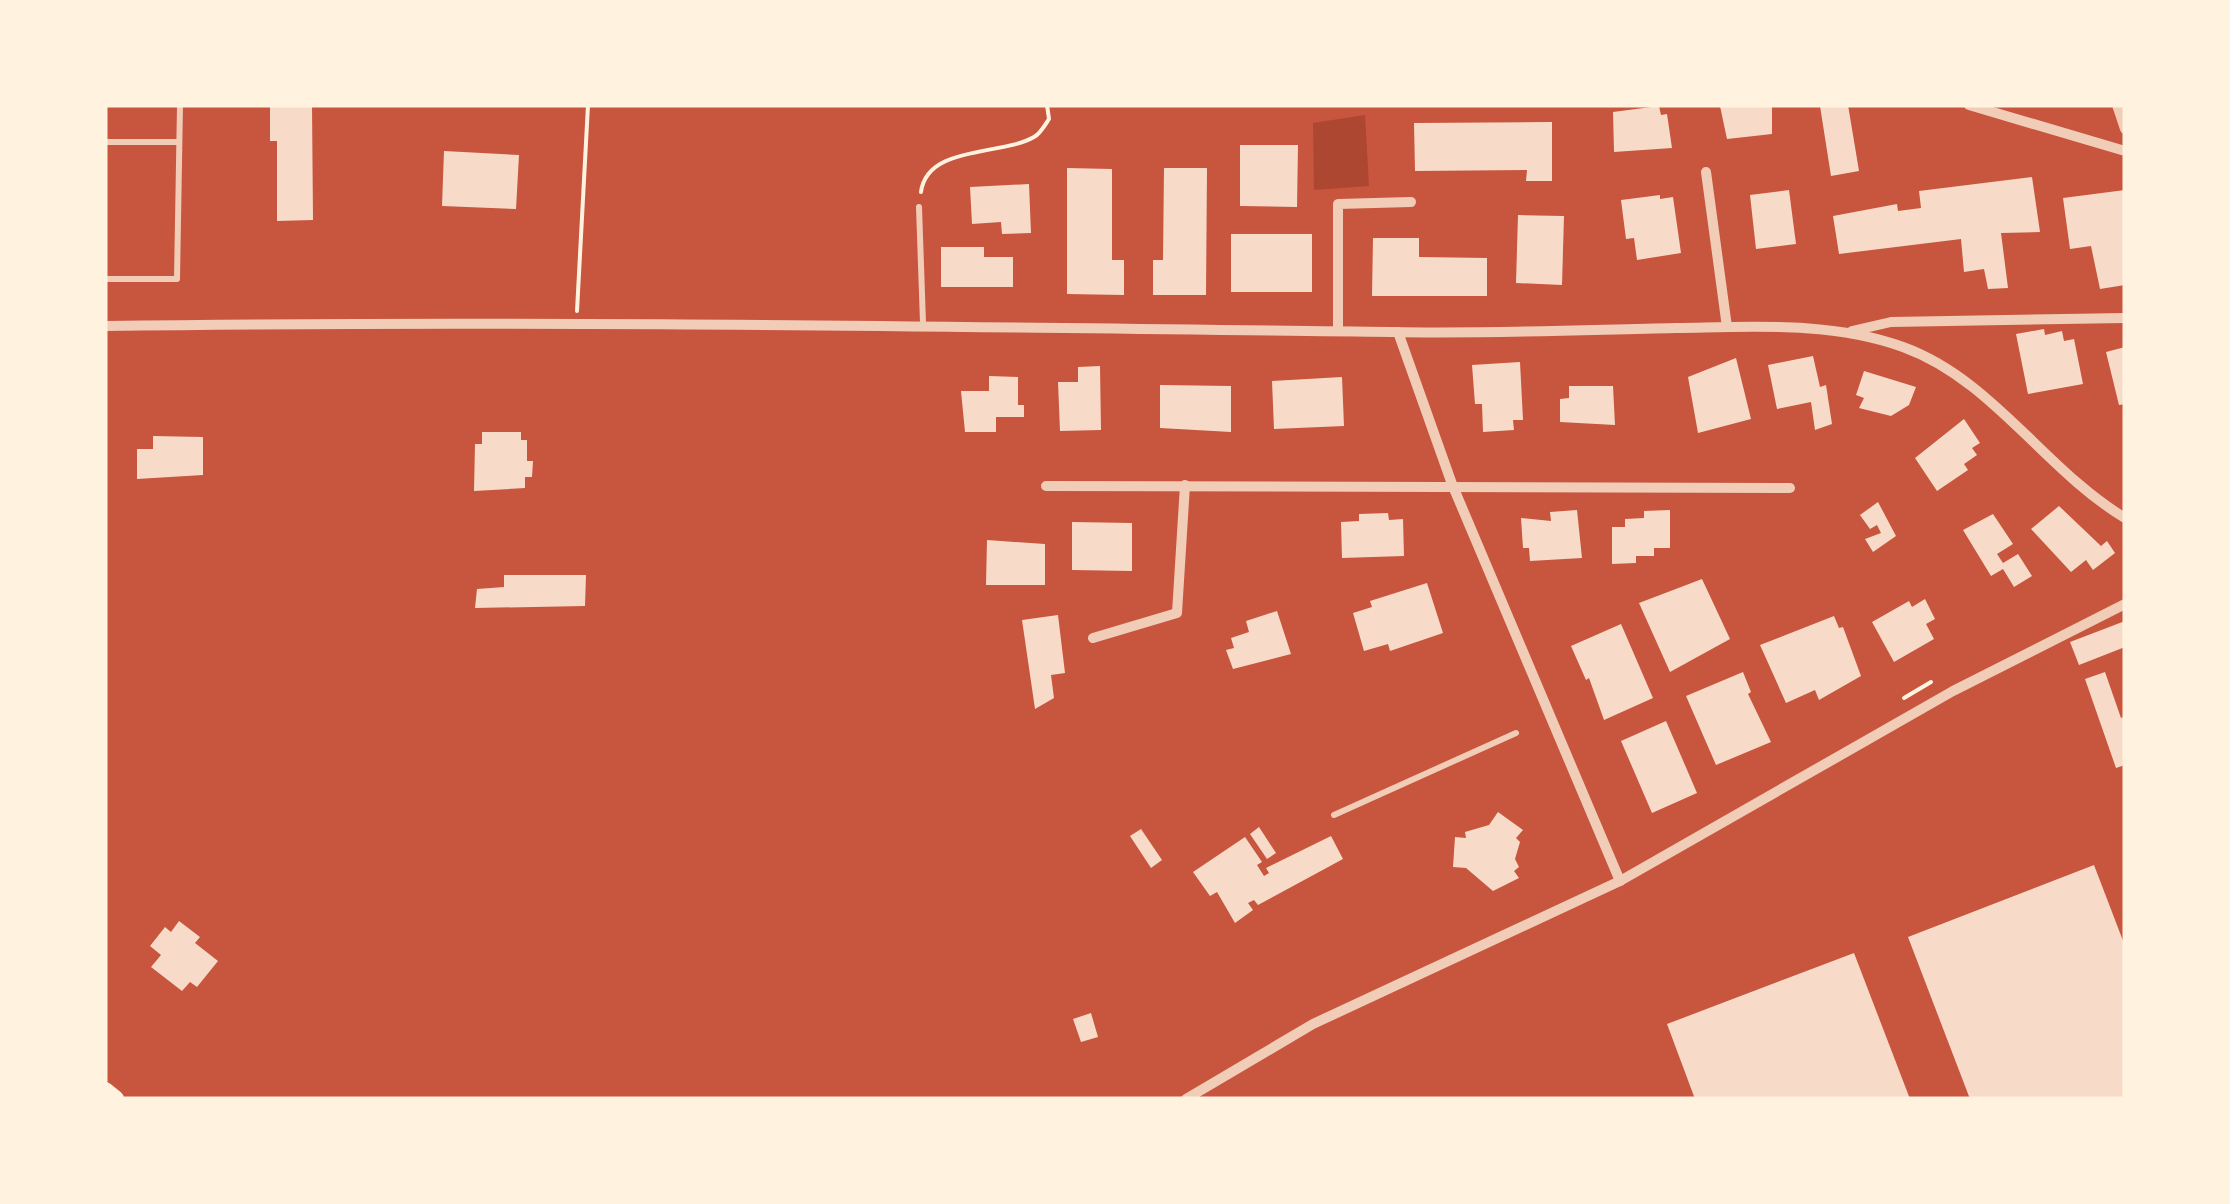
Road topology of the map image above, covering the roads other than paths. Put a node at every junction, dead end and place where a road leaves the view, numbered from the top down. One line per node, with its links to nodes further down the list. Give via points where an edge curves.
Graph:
1 (180, 105): 6 (lane)
2 (1970, 105): 7 (street)
3 (2117, 105): 4 (street)
4 (2125, 129)
5 (105, 142): 6 (lane)
6 (180, 142): 11 (lane, via 176,279)
7 (2125, 151)
8 (1706, 172): 15 (street)
9 (1411, 202): 16 (street, via 1338,204)
10 (919, 207): 13 (lane)
11 (105, 279)
12 (2125, 318): 17 (street, via 1891,322)
13 (923, 323): 14 (street); 16 (street)
14 (105, 326)
15 (1727, 328): 17 (street); 18 (street)
16 (1338, 331): 18 (street)
17 (1850, 331): 23 (street, via 1907,348 1966,380 2060,470)
18 (1398, 332): 19 (street)
19 (1452, 484): 20 (street); 22 (street); 28 (street)
20 (1185, 485): 21 (street); 25 (street, via 1177,613)
21 (1046, 486)
22 (1790, 488)
23 (2125, 518)
24 (2125, 604): 28 (street, via 1953,691)
25 (1093, 638)
26 (1516, 732): 27 (lane)
27 (1334, 815)
28 (1620, 881): 31 (street, via 1313,1024)
29 (105, 1091): 30 (main road)
30 (115, 1099)
31 (1186, 1099)

